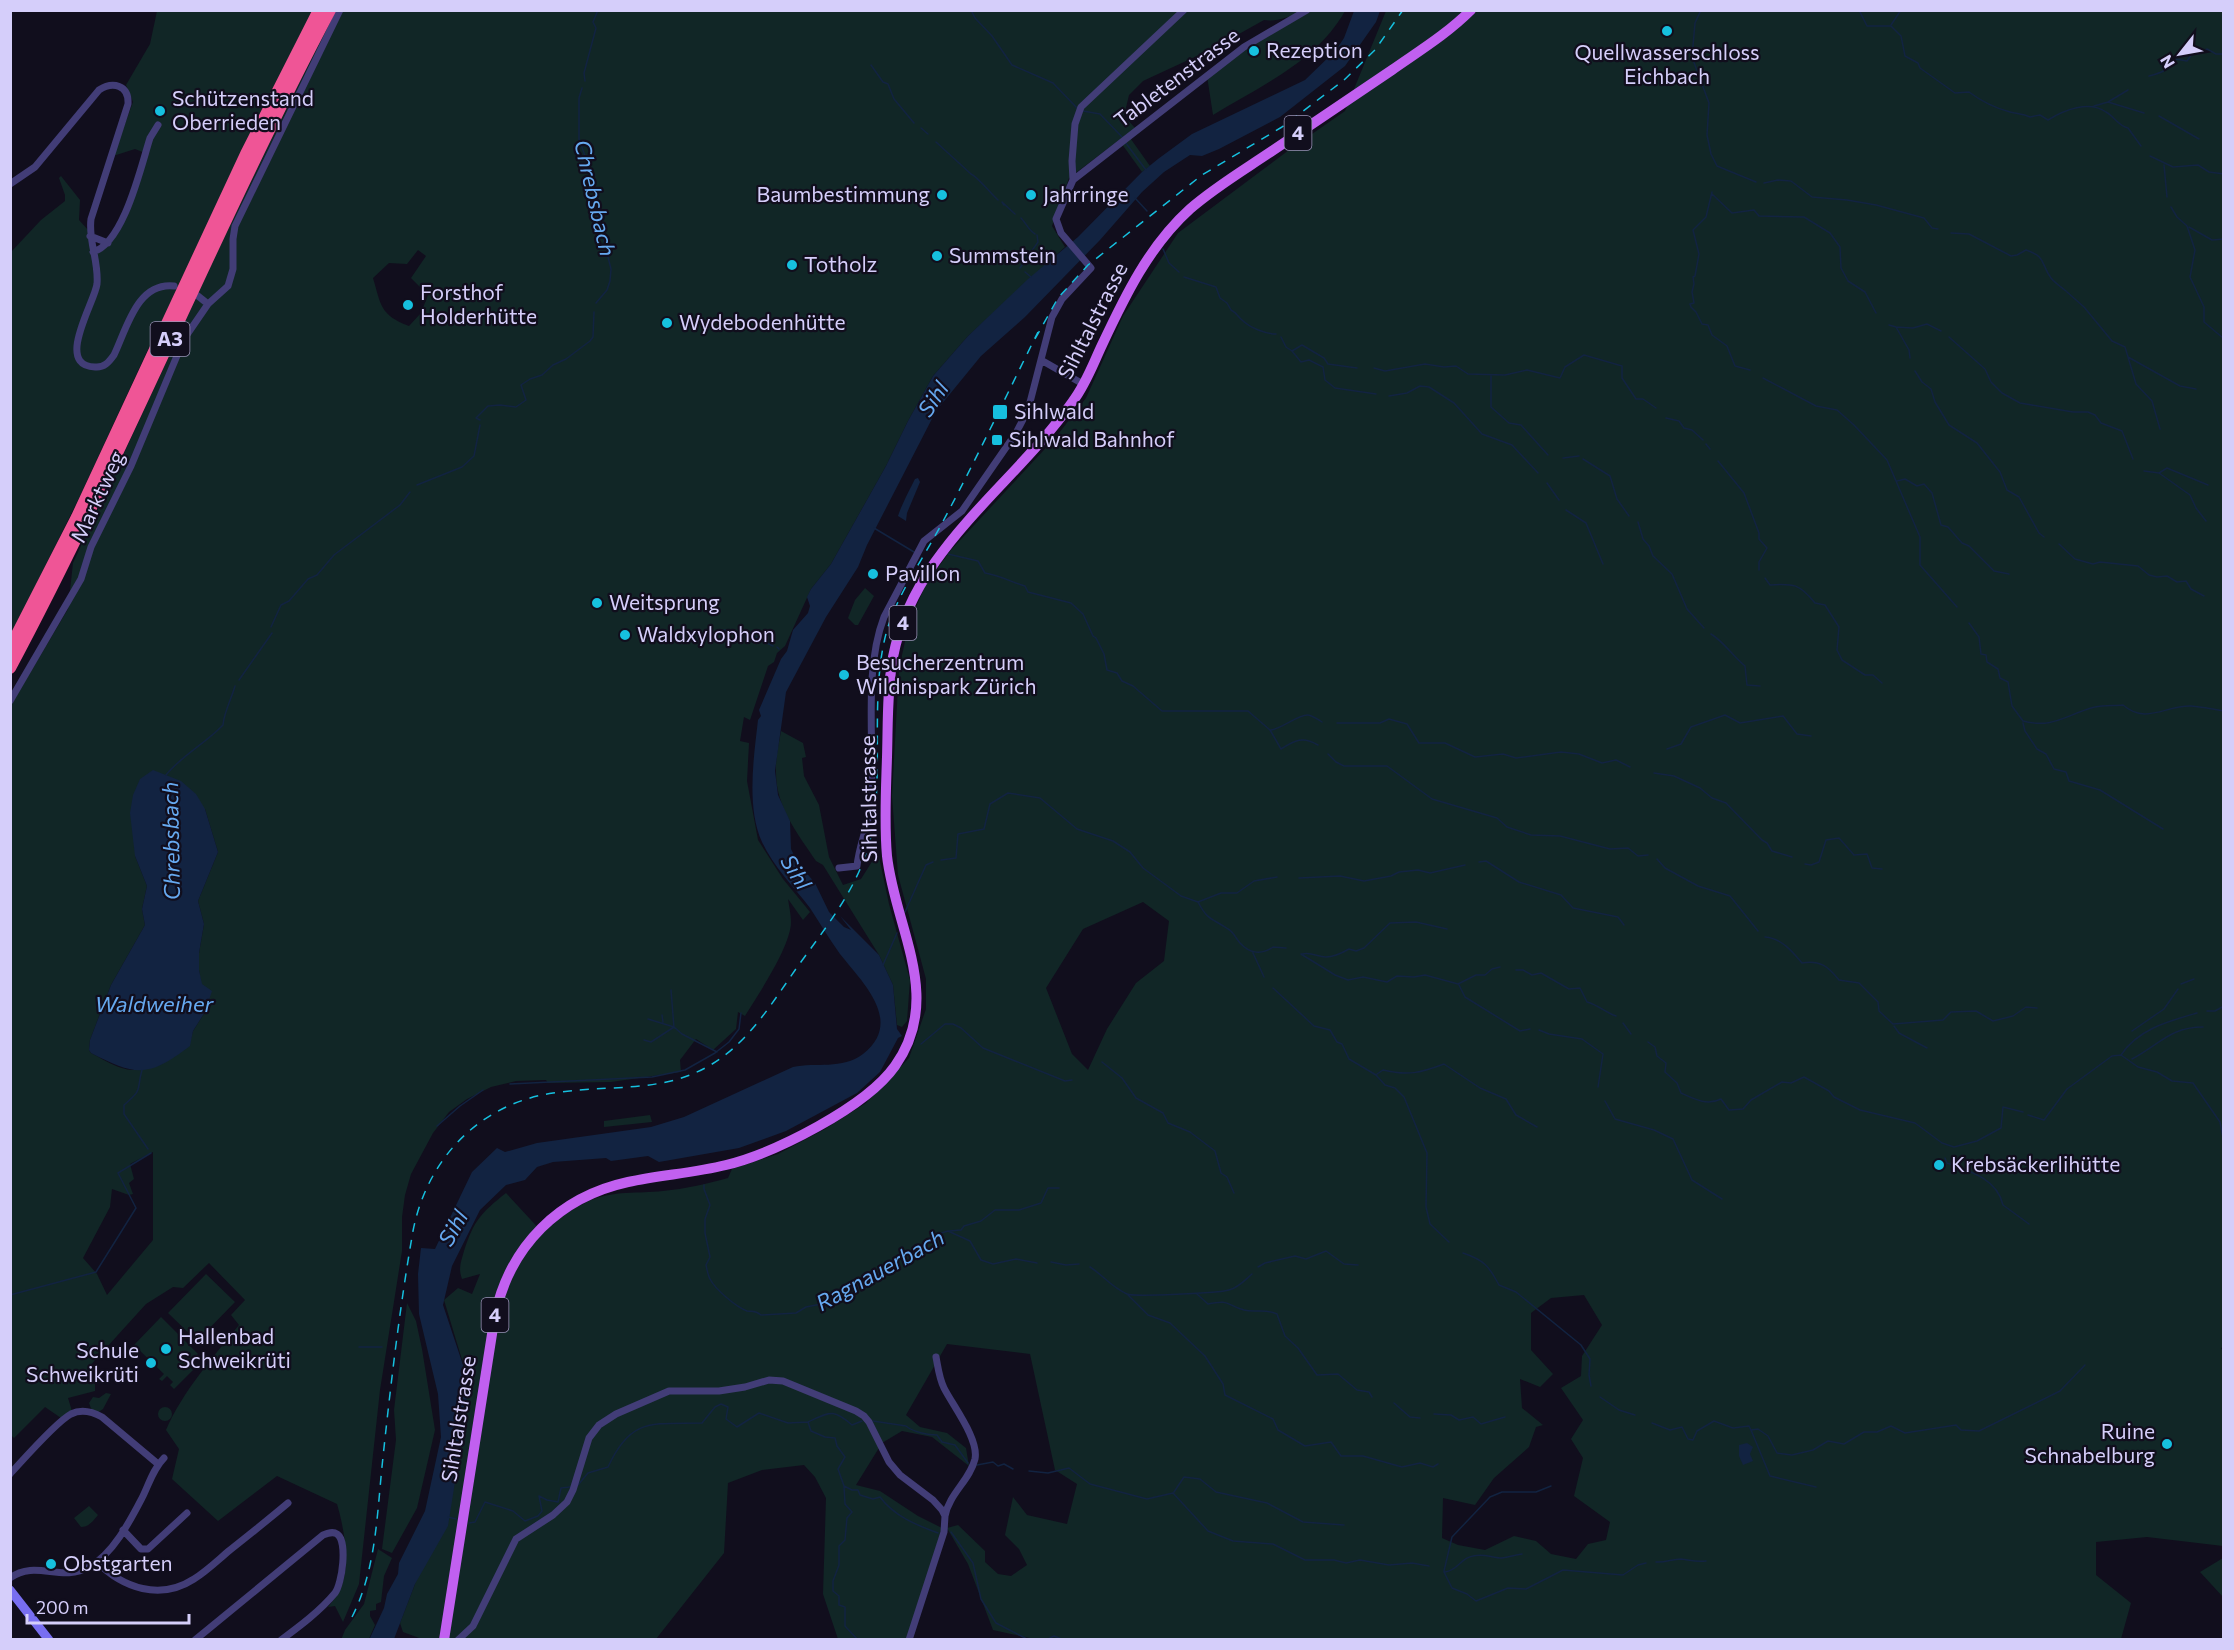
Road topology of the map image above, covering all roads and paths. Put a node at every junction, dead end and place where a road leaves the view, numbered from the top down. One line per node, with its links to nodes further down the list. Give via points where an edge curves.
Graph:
1 (319, 10): 18 (highway, A3, via 246,153 76,517)
2 (330, 10): 19 (highway, A3, via 256,155 83,526)
3 (340, 10): 15 (street, Marktweg, via 235,226 228,286)
4 (1184, 10): 8 (street, via 1081,107 1075,124)
5 (1307, 10): 8 (street, Tabletenstrasse, via 1244,47)
6 (1471, 10): 17 (main road, Sihltalstrasse / 4, via 1437,39 1184,215 1140,271)
7 (158, 125): 11 (street, via 122,220)
8 (1073, 180): 16 (street, via 1057,225 1091,268 1062,299 1052,317)
9 (10, 184): 10 (street, via 35,167 99,90 106,85 120,86 128,104 94,207)
10 (90, 236): 11 (street); 12 (street)
11 (108, 243): 12 (street)
12 (93, 252): 13 (street, via 97,286 76,349 84,363 92,367 108,363 114,355 144,295 154,288)
13 (174, 286)
14 (198, 296): 15 (street)
15 (208, 304): 20 (street, Marktweg, via 184,339 74,592)
16 (1041, 360): 17 (street); 21 (street, via 1028,410 1016,433 962,511 924,541 884,617 874,661 870,815 856,866)
17 (1083, 384): 38 (main road, Sihltalstrasse / 4, via 1055,424 938,556 915,593 899,634 888,702 886,836 892,886 913,962 917,998 913,1027 903,1054 886,1077 864,1096 782,1144 727,1165 600,1190 560,1211 528,1241 506,1279 495,1315)
18 (10, 648)
19 (10, 668)
20 (10, 701)
21 (839, 868)
22 (936, 1357): 26 (street, via 943,1386 975,1449 972,1467)
23 (164, 1458): 24 (street)
24 (158, 1464): 25 (street, via 102,1417 78,1412 60,1423); 31 (street)
25 (10, 1474)
26 (951, 1498): 27 (street); 30 (street)
27 (933, 1500): 30 (street); 39 (street, via 894,1468 864,1416 794,1384 770,1380 719,1391 669,1391 616,1413 599,1425 589,1438 567,1502 516,1539 473,1626)
28 (288, 1503): 32 (street, via 193,1580 173,1588 132,1587 115,1579)
29 (187, 1512): 31 (street, via 148,1550 141,1549)
30 (945, 1516): 40 (street, via 944,1532)
31 (123, 1530): 32 (street)
32 (98, 1562): 33 (street, via 72,1573 31,1569)
33 (10, 1578)
34 (10, 1590): 35 (main road)
35 (49, 1640)
36 (195, 1640): 37 (street, via 323,1535 337,1534 343,1547 337,1590)
37 (281, 1640)
38 (444, 1640)
39 (458, 1640)
40 (909, 1640)

